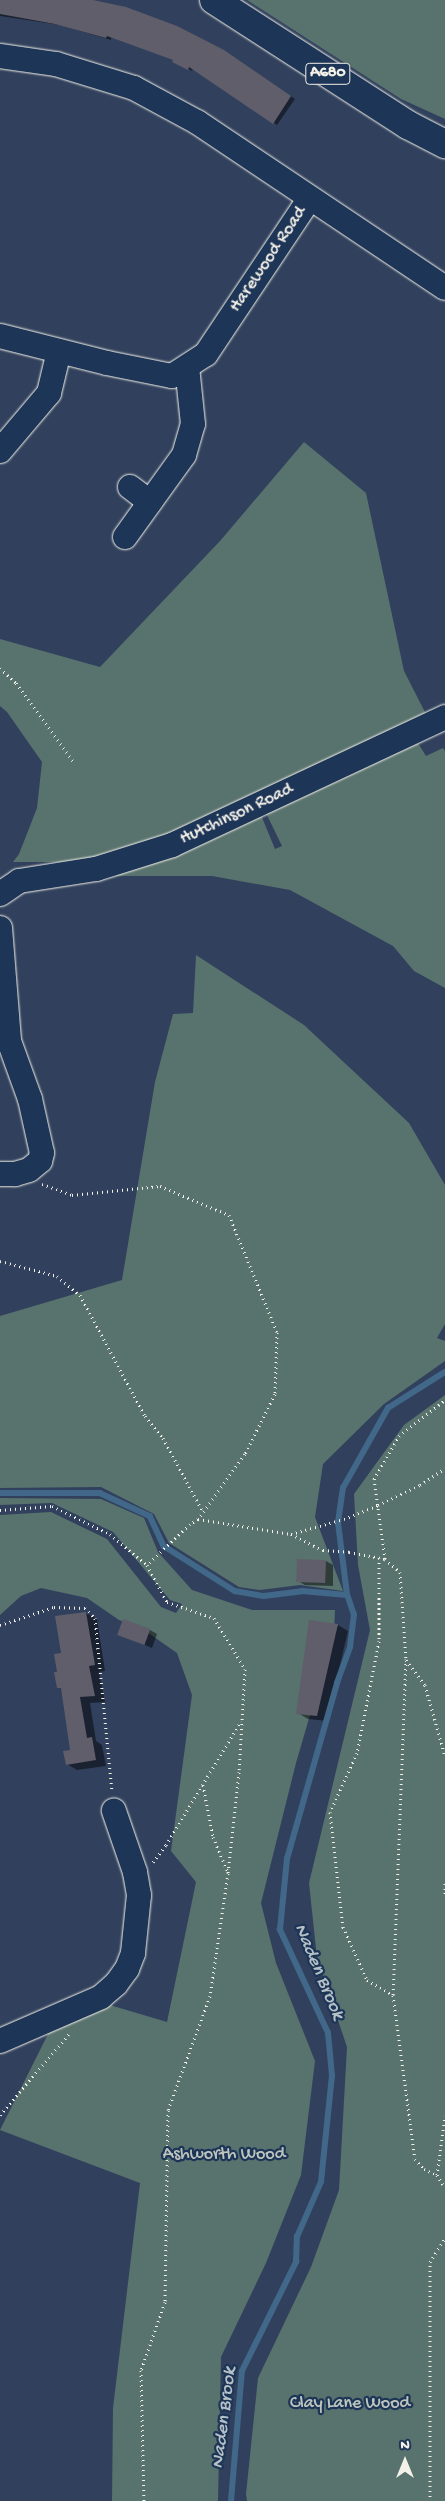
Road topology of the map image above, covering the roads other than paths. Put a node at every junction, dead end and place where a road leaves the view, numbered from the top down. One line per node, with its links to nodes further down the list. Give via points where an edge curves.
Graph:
1 (217, 1): 3 (main road, A680, via 408,125)
2 (0, 56): 4 (street, Harewood Road, via 56,64 134,88 197,122)
3 (445, 144)
4 (310, 198): 5 (street); 8 (street, Harewood Road, via 206,354)
5 (445, 288)
6 (0, 336): 7 (street, Harewood Road)
7 (60, 351): 8 (street, Harewood Road, via 172,376); 9 (street, via 49,393)
8 (187, 367): 11 (street, via 193,424 184,455)
9 (0, 451)
10 (130, 487): 11 (street)
11 (150, 502): 12 (street)
12 (124, 537)
13 (445, 717): 14 (street, Hutchinson Road, via 172,845 96,868 19,881)
14 (0, 894)
15 (0, 928): 16 (street, via 9,1041 30,1099 42,1152 40,1161 29,1170)
16 (0, 1174)
17 (114, 1812): 18 (street, via 139,1895 138,1919 127,1969 116,1984 92,2001)
18 (0, 2041)

